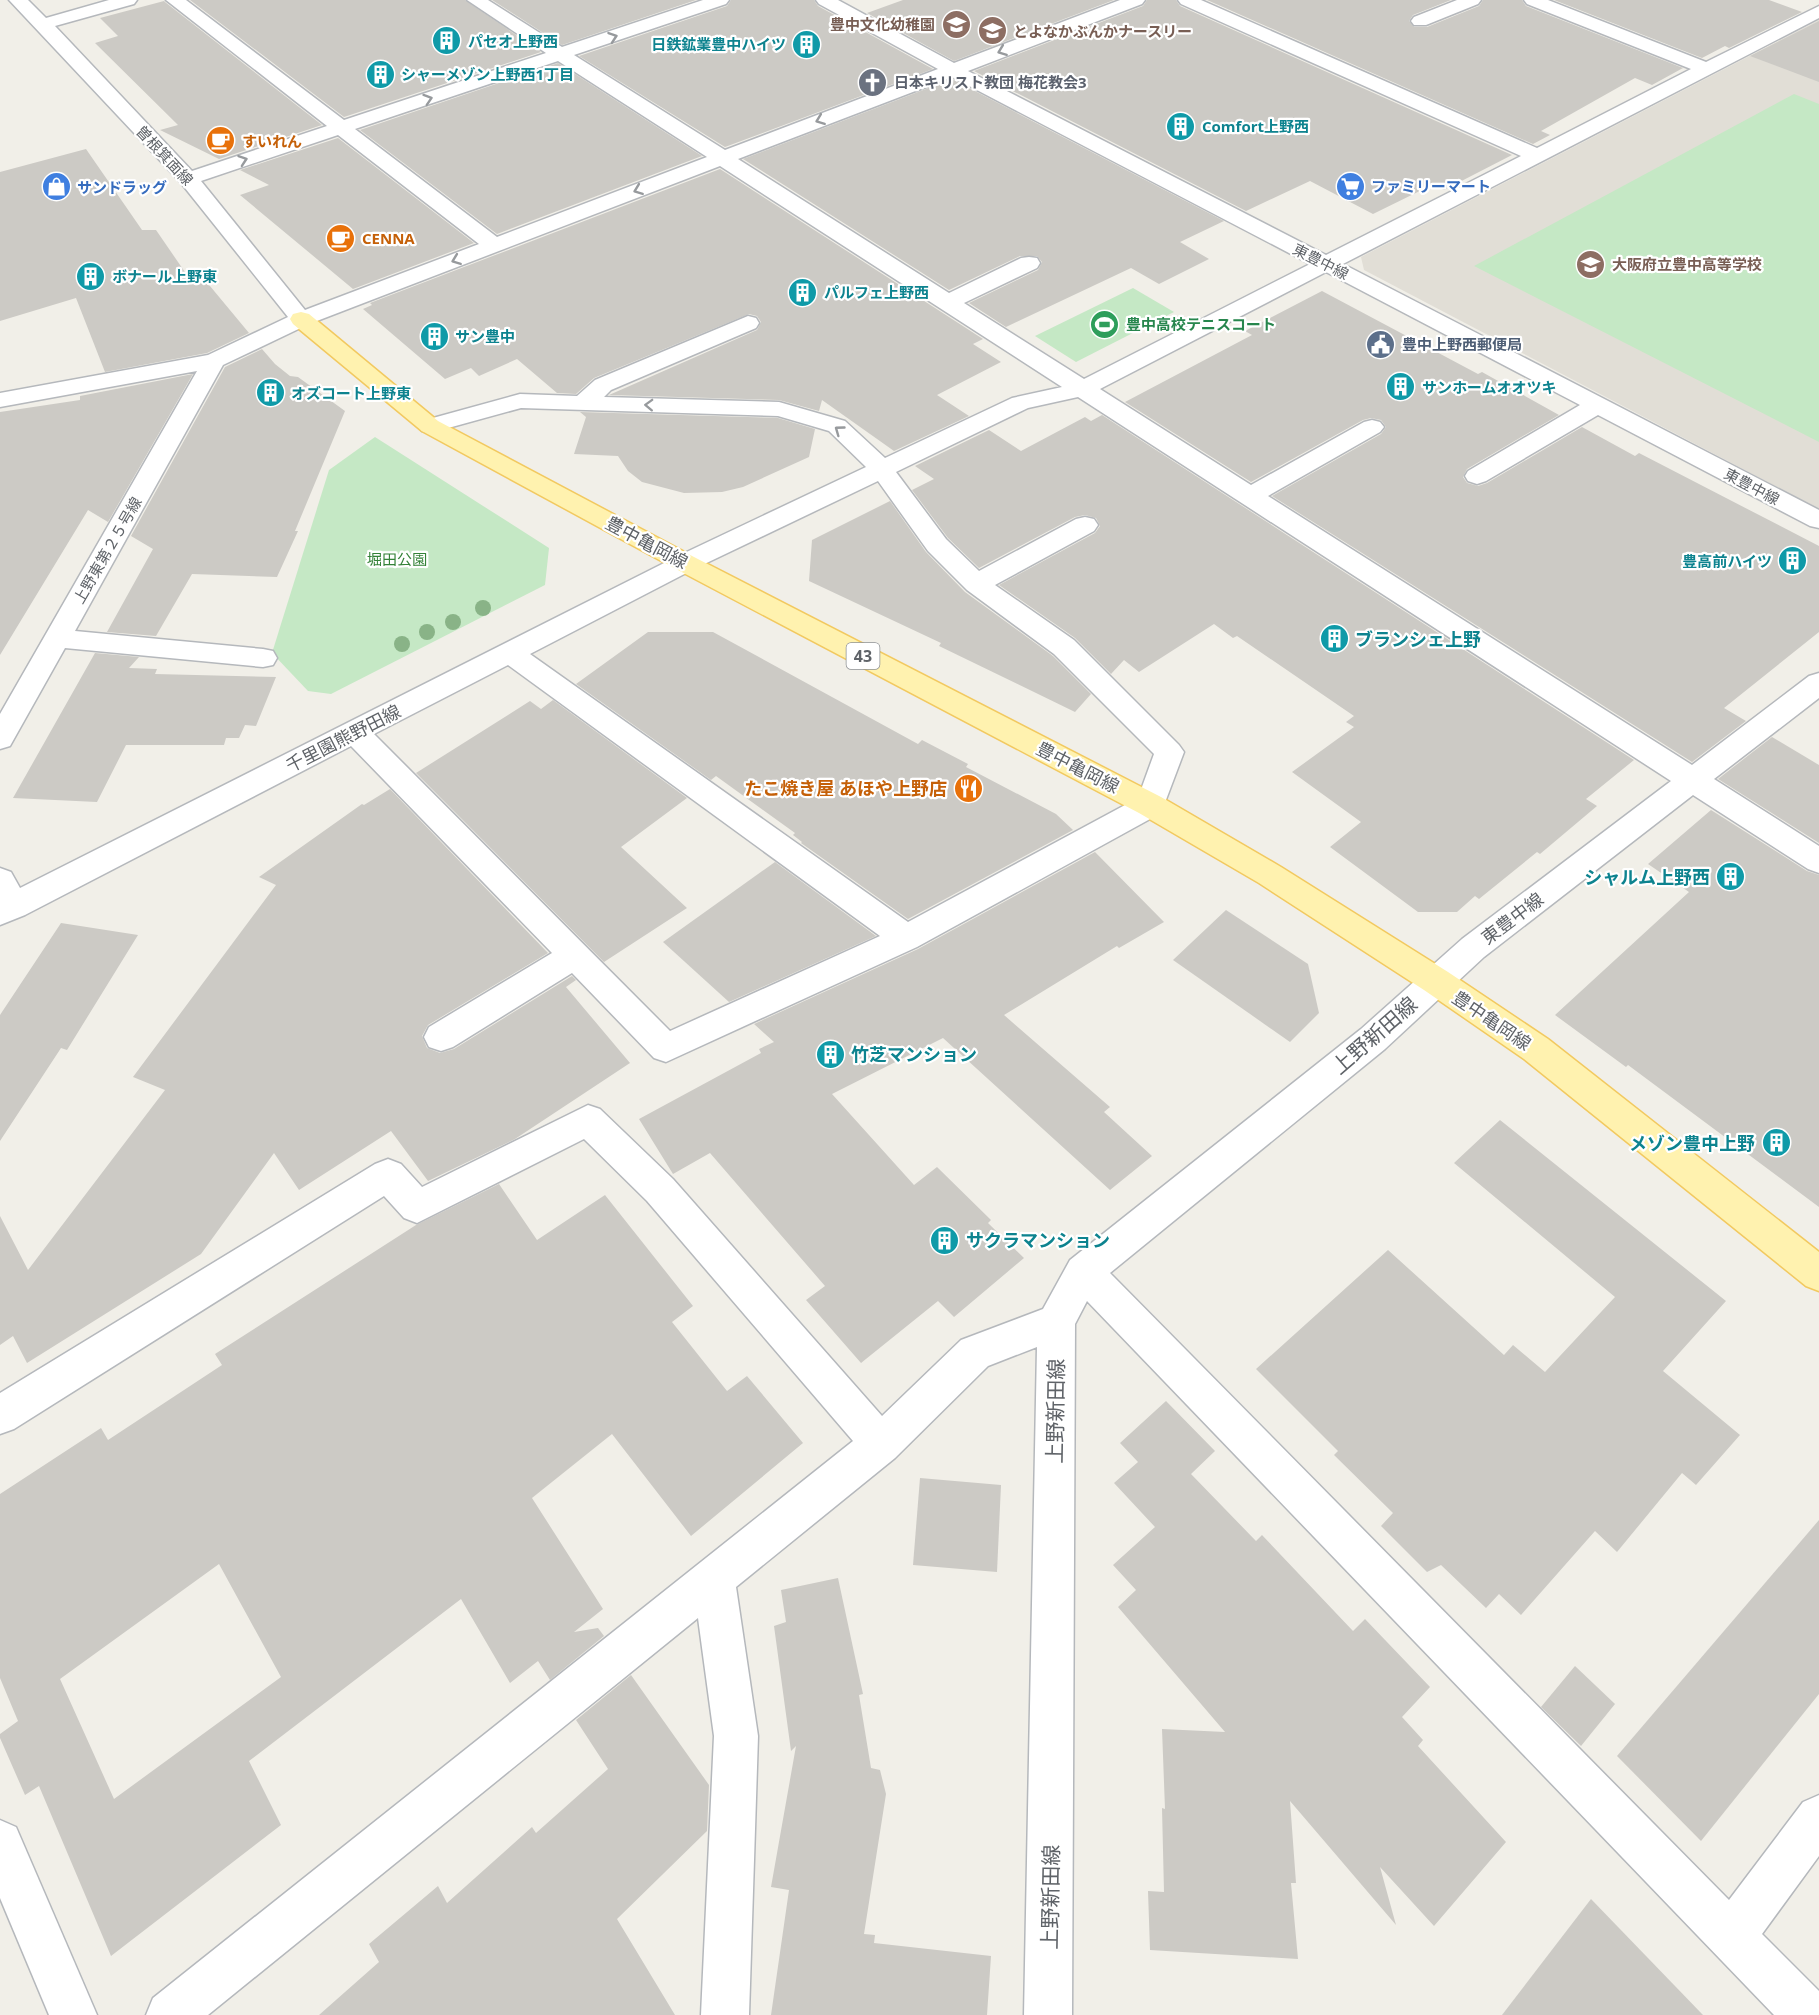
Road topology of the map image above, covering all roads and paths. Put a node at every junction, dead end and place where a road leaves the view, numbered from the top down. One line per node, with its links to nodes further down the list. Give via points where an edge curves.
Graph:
1 (18, 0): 14 (street, 曽根箕面線)
2 (128, 0): 14 (street)
3 (175, 0): 18 (street)
4 (476, 0): 15 (street)
5 (720, 0): 15 (street, one-way to 5)
6 (825, 0): 17 (street, 東豊中線)
7 (1136, 0): 17 (street, one-way to 17)
8 (1187, 0): 19 (street)
9 (1472, 0): 13 (street)
10 (1533, 0): 16 (street)
11 (1798, 4): 12 (street)
12 (1818, 11): 16 (street, 千里園熊野田線)
13 (1420, 21)
14 (43, 24): 21 (street, 曽根箕面線)
15 (561, 55): 18 (street, one-way to 15); 20 (street)
16 (1707, 69): 19 (street, 千里園熊野田線)
17 (953, 70): 20 (street, one-way to 20); 24 (street, 東豊中線)
18 (339, 128): 21 (street, one-way to 18); 22 (street)
19 (1538, 156): 24 (street, 千里園熊野田線)
20 (722, 158): 22 (street, one-way to 22); 25 (street)
21 (188, 179): 26 (street, 曽根箕面線)
22 (494, 245): 26 (street, one-way to 26)
23 (1029, 263): 25 (street)
24 (1328, 265): 29 (street, 千里園熊野田線); 32 (street, 東豊中線)
25 (948, 302): 29 (street)
26 (301, 319): 28 (street); 33 (main road, 豊中亀岡線 / 43)
27 (748, 322): 31 (street, via 603,385)
28 (214, 361): 30 (street); 42 (street, 上野東第２５号線)
29 (1082, 389): 35 (street, 千里園熊野田線, via 1020,403); 37 (street)
30 (0, 400)
31 (583, 403): 33 (street, via 520,401); 35 (street, one-way to 31, via 837,426 779,409)
32 (1597, 405): 36 (street); 38 (street, 東豊中線)
33 (430, 426): 40 (main road, 豊中亀岡線 / 43)
34 (1372, 427): 37 (street)
35 (882, 469): 40 (street, 千里園熊野田線); 41 (street, via 937,545)
36 (1477, 476)
37 (1250, 496): 48 (street)
38 (1819, 520)
39 (1085, 525): 41 (street)
40 (685, 563): 43 (street, 千里園熊野田線); 49 (main road, 豊中亀岡線 / 43)
41 (976, 584): 49 (street, via 1064,647 1169,752)
42 (57, 638): 44 (street); 47 (street, 上野東第２５号線)
43 (510, 653): 46 (street, 千里園熊野田線); 52 (street)
44 (263, 658)
45 (1819, 683): 48 (street, 東豊中線)
46 (355, 732): 51 (street, 千里園熊野田線); 53 (street)
47 (0, 739)
48 (1692, 780): 50 (street); 54 (street, 東豊中線, via 1482,941)
49 (1150, 805): 52 (street); 54 (main road, 豊中亀岡線 / 43, via 1270,875)
50 (1819, 861)
51 (5, 899)
52 (906, 938): 53 (street, via 666,1048)
53 (574, 956): 55 (street)
54 (1436, 981): 56 (street, 上野新田線, via 1373,1039); 57 (main road, 豊中亀岡線 / 43, via 1536,1049)
55 (441, 1037)
56 (1083, 1272): 58 (street, 上野新田線); 64 (street)
57 (1819, 1274)
58 (1056, 1322): 60 (street, via 975,1353); 68 (street, 上野新田線)
59 (0, 1415): 60 (street, via 388,1175 417,1208 588,1120 660,1190)
60 (881, 1444): 61 (street)
61 (714, 1579): 66 (street); 67 (street, via 736,1736)
62 (1819, 1818): 64 (street)
63 (0, 1843): 65 (street)
64 (1731, 1936): 69 (street)
65 (73, 2015)
66 (170, 2015)
67 (724, 2015)
68 (1048, 2015)
69 (1808, 2015)

